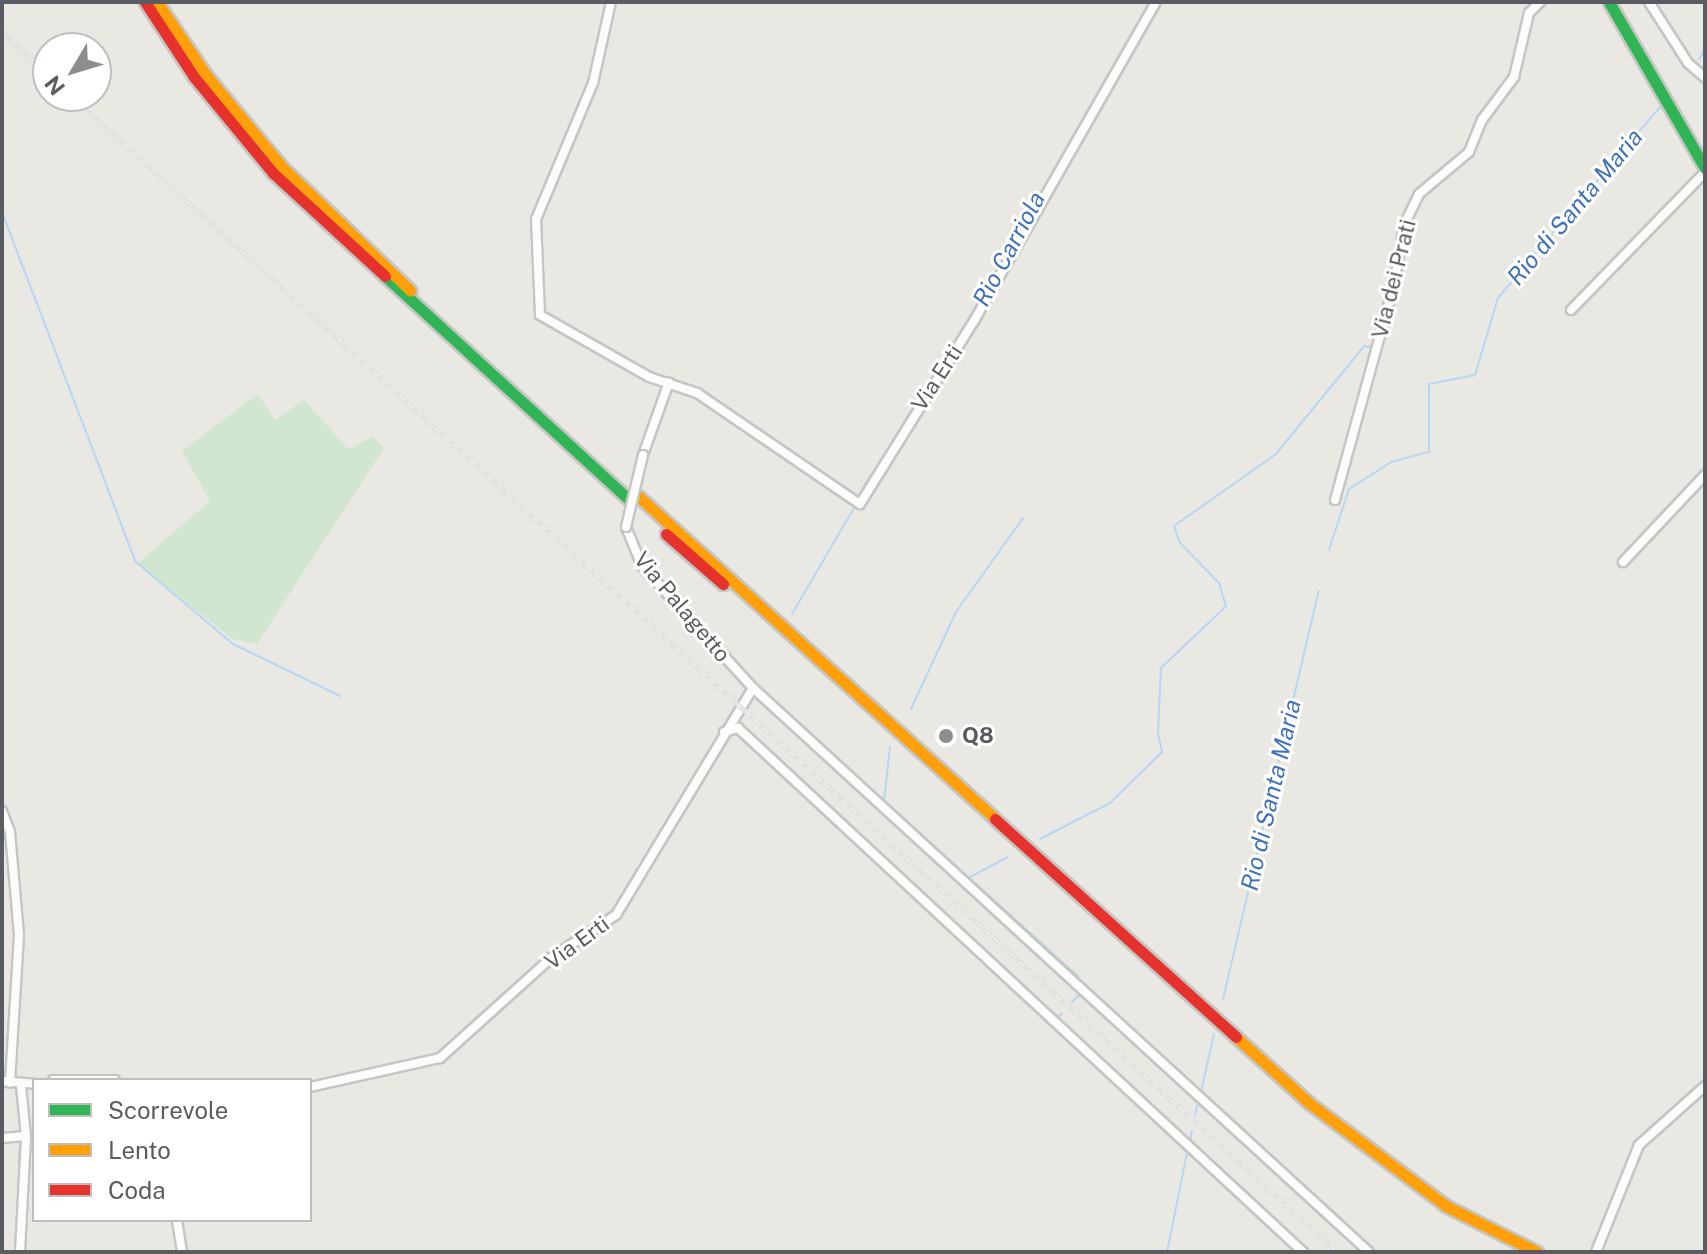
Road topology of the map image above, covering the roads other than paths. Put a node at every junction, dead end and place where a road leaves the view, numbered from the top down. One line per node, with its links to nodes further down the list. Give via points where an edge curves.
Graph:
1 (145, 2): 14 (main road, via 194,77 273,173)
2 (157, 2): 14 (main road, via 240,119 311,198)
3 (599, 2): 8 (street)
4 (1156, 2): 12 (street, Via Erti, via 974,321 860,504 697,393)
5 (1540, 2): 15 (street, Via dei Prati, via 1529,13 1514,77 1482,120 1469,152 1419,194 1404,225 1395,280)
6 (1649, 2): 9 (street, via 1688,63)
7 (1613, 3): 10 (main road)
8 (609, 6): 12 (street, via 593,83 536,219 538,306 545,319 649,377)
9 (1705, 78)
10 (1704, 166): 11 (street)
11 (1571, 310)
12 (669, 382): 17 (street, Via Palagetto, bridge, via 643,455 626,527 636,559)
13 (1705, 475): 16 (street)
14 (633, 498): 33 (main road, via 1325,1128 1443,1215); 34 (main road, via 1309,1103 1426,1192)
15 (1335, 500)
16 (1623, 562)
17 (753, 688): 18 (street, Via Erti); 32 (street, Via Palagetto)
18 (724, 732): 24 (street, Via Erti, via 616,915 551,958 440,1058); 31 (street, via 738,728)
19 (2, 811): 20 (street, via 10,832 19,935)
20 (6, 1082): 22 (street)
21 (32, 1084): 22 (street)
22 (21, 1086): 25 (street)
23 (1705, 1086): 28 (street, via 1639,1145)
24 (312, 1087)
25 (26, 1136): 26 (street); 29 (street)
26 (2, 1138)
27 (177, 1222): 30 (street)
28 (1596, 1250)
29 (20, 1252)
30 (182, 1252)
31 (1303, 1252)
32 (1369, 1252)
33 (1518, 1252)
34 (1537, 1252)

